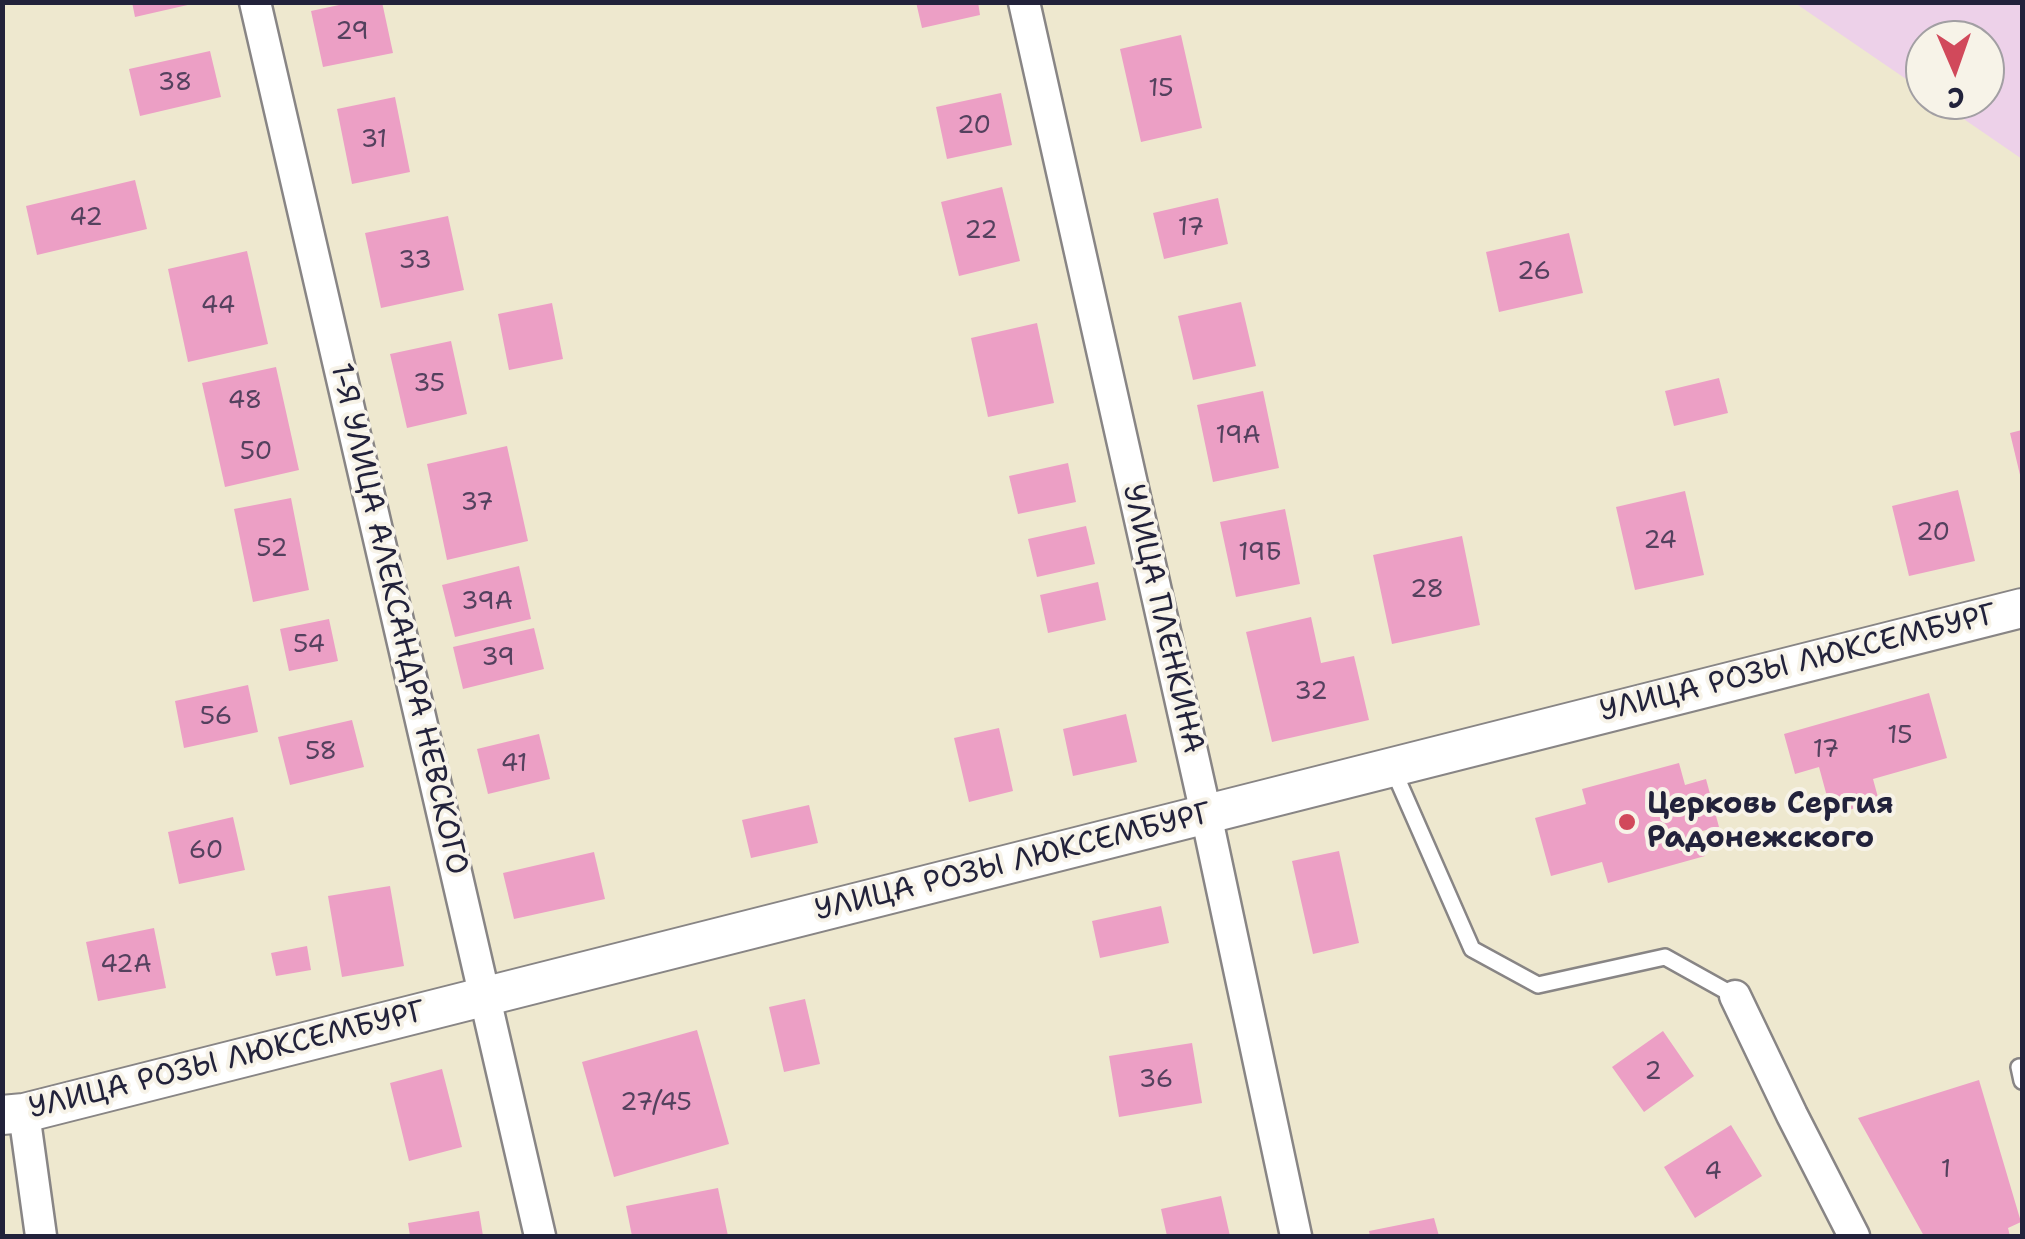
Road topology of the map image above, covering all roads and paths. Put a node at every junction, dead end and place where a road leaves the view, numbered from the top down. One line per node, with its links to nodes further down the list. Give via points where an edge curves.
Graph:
1 (256, 2): 6 (street, 1-Я УЛИЦА АЛЕКСАНДРА НЕВСКОГО)
2 (1024, 2): 5 (street, УЛИЦА ПЛЕНКИНА)
3 (2022, 608): 4 (street, УЛИЦА РОЗЫ ЛЮКСЕМБУРГ)
4 (1392, 767): 5 (street, УЛИЦА РОЗЫ ЛЮКСЕМБУРГ); 7 (lane, via 1472,949 1538,985 1665,957)
5 (1206, 814): 6 (street, УЛИЦА РОЗЫ ЛЮКСЕМБУРГ); 11 (street, УЛИЦА ПЛЕНКИНА)
6 (485, 996): 8 (street, УЛИЦА РОЗЫ ЛЮКСЕМБУРГ); 10 (street, 1-Я УЛИЦА АЛЕКСАНДРА НЕВСКОГО)
7 (1735, 996): 12 (street)
8 (13, 1114): 9 (street)
9 (41, 1236)
10 (540, 1236)
11 (1296, 1236)
12 (1854, 1236)

